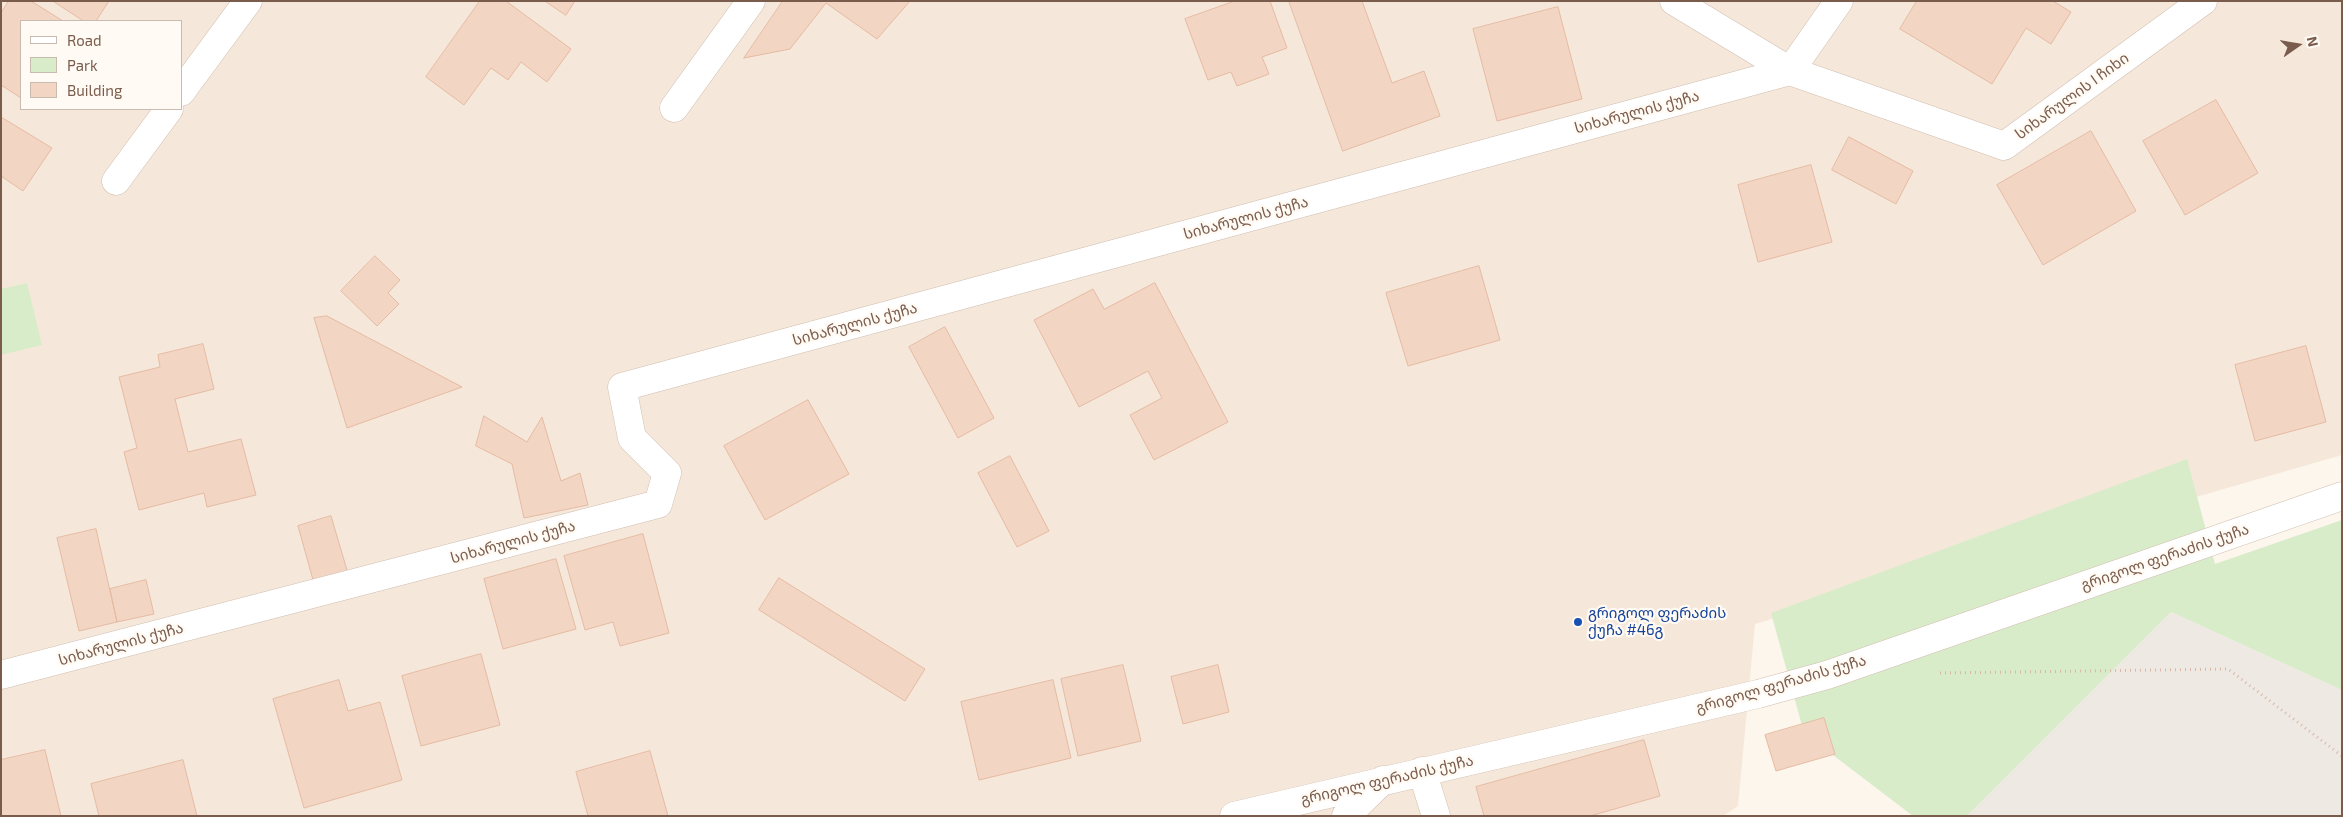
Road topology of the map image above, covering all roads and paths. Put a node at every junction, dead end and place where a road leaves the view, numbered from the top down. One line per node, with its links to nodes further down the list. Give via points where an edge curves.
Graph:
1 (248, 1): 7 (street)
2 (751, 1): 8 (street)
3 (1674, 1): 6 (street)
4 (1839, 1): 6 (street)
5 (2203, 1): 6 (street, სიხარულის I ჩიხი, via 2004,146)
6 (1790, 71): 13 (street, სიხარულის ქუჩა, via 622,387 632,438 667,473 658,504)
7 (182, 91)
8 (674, 108)
9 (168, 110): 10 (street)
10 (116, 181)
11 (2342, 496): 15 (street, გრიგოლ ფერაძის ქუჩა, via 1827,675 1758,694)
12 (1935, 673): 14 (path, via 2228,669)
13 (1, 675)
14 (2342, 756)
15 (1422, 771): 16 (street, გრიგოლ ფერაძის ქუჩა); 19 (street)
16 (1383, 780): 17 (street, გრიგოლ ფერაძის ქუჩა); 18 (street)
17 (1234, 816)
18 (1346, 816)
19 (1436, 816)

